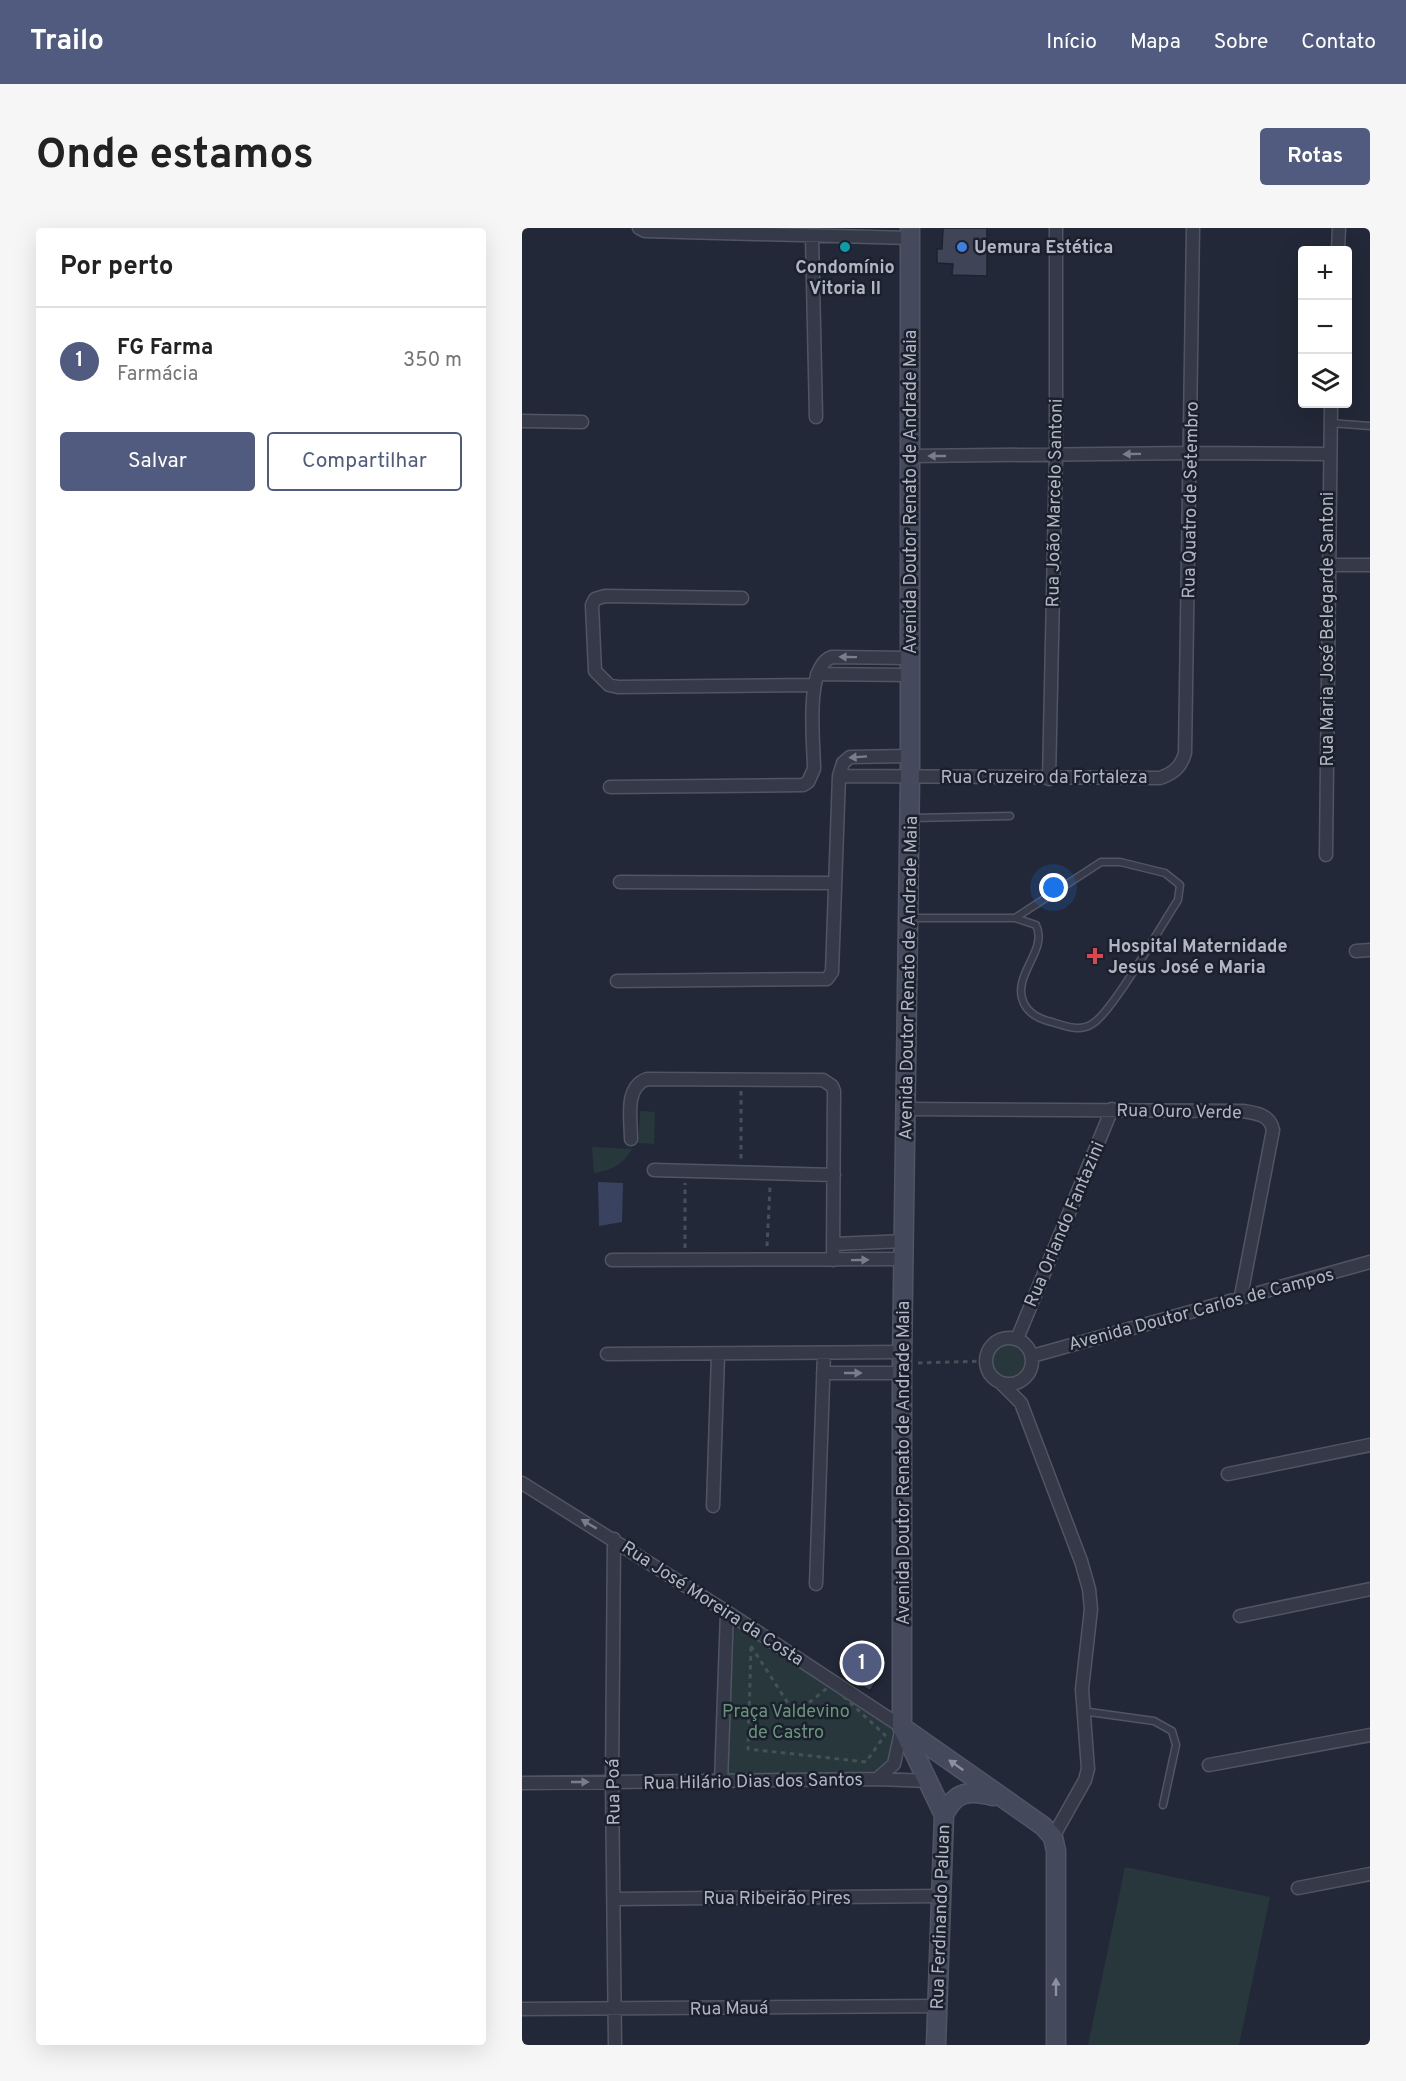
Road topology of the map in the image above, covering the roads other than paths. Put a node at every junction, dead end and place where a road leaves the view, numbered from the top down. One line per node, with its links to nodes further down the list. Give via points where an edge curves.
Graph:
1 (639, 228): 5 (street)
2 (1056, 228): 17 (street, Rua João Marcelo Santoni)
3 (1193, 228): 15 (street, Rua Quatro de Setembro)
4 (1339, 228): 8 (street)
5 (765, 231): 7 (street)
6 (910, 233): 7 (street); 18 (street, Avenida Doutor Renato de Andrade Maia)
7 (812, 236): 10 (street)
8 (1338, 246)
9 (1330, 408): 13 (street, Rua Maria José Belegarde Santoni)
10 (816, 417)
11 (522, 421): 12 (street)
12 (582, 422)
13 (1330, 423): 14 (lane); 16 (street, Rua Maria José Belegarde Santoni)
14 (1370, 426)
15 (1191, 453): 16 (street); 17 (street, one-way to 17); 25 (street, Rua Quatro de Setembro, via 1185,753)
16 (1328, 454): 19 (street, Rua Maria José Belegarde Santoni)
17 (1056, 455): 18 (street, one-way to 18); 28 (street, Rua João Marcelo Santoni)
18 (912, 456): 22 (street, Avenida Doutor Renato de Andrade Maia)
19 (1328, 565): 20 (street); 32 (street, Rua Maria José Belegarde Santoni)
20 (1370, 565)
21 (742, 598): 23 (street, via 595,599 595,671 609,685 618,687)
22 (909, 666): 23 (street); 23 (street, one-way to 23, via 832,657 822,662); 24 (street, Avenida Doutor Renato de Andrade Maia)
23 (815, 680): 29 (street, via 814,769 803,785)
24 (909, 756): 26 (street, one-way to 26, via 850,757 843,763); 27 (street, Avenida Doutor Renato de Andrade Maia)
25 (1177, 770): 28 (street, Rua Cruzeiro da Fortaleza, via 1160,778)
26 (839, 776): 27 (street, Rua Cruzeiro da Fortaleza); 34 (street)
27 (910, 776): 28 (street, Rua Cruzeiro da Fortaleza); 31 (street, Avenida Doutor Renato de Andrade Maia)
28 (1049, 778)
29 (610, 788)
30 (1010, 816): 31 (lane)
31 (910, 818): 35 (street, Avenida Doutor Renato de Andrade Maia)
32 (1326, 855)
33 (620, 882): 34 (street)
34 (835, 883): 39 (street, via 832,972 827,979)
35 (909, 918): 36 (lane); 40 (street, Avenida Doutor Renato de Andrade Maia)
36 (1015, 918): 36 (lane, via 1035,925 1039,932 1021,988 1028,1011 1039,1018 1077,1028 1092,1024 1112,1003 1178,900 1180,885 1165,873 1120,862 1101,862)
37 (1370, 950): 38 (street)
38 (1356, 951)
39 (617, 981)
40 (907, 1109): 41 (street, Rua Ouro Verde); 46 (street, Avenida Doutor Renato de Andrade Maia)
41 (1112, 1109): 50 (street, Rua Ouro Verde, via 1243,1111 1256,1113 1272,1123); 51 (street, Rua Orlando Fantazini)
42 (631, 1139): 44 (street, via 632,1092 646,1079 823,1080 832,1086)
43 (654, 1170): 44 (street)
44 (834, 1175): 45 (street)
45 (832, 1244): 46 (street); 48 (street)
46 (905, 1250): 48 (street, one-way to 46); 56 (street, Avenida Doutor Renato de Andrade Maia)
47 (612, 1260): 48 (street)
48 (832, 1260)
49 (1370, 1262): 50 (street, Avenida Doutor Carlos de Campos)
50 (1241, 1296): 55 (street, Avenida Doutor Carlos de Campos)
51 (1017, 1339): 55 (street, via 1029,1348); 59 (street, via 995,1342 986,1354 990,1375)
52 (607, 1354): 54 (street)
53 (824, 1354): 54 (street); 56 (street); 57 (street)
54 (718, 1355): 64 (street)
55 (1032, 1356): 58 (street)
56 (902, 1363): 57 (street, one-way to 56); 71 (street, Avenida Doutor Renato de Andrade Maia)
57 (823, 1373): 66 (street)
58 (1030, 1373): 59 (street, via 1018,1383); 60 (street)
59 (1002, 1384): 60 (street)
60 (1021, 1403): 70 (street, via 1089,1589 1091,1609)
61 (1370, 1445): 62 (street)
62 (1228, 1474)
63 (522, 1483): 65 (street, Rua José Moreira da Costa, one-way to 63)
64 (713, 1506)
65 (614, 1539): 68 (street, Rua José Moreira da Costa); 76 (street, Rua Poá)
66 (816, 1584)
67 (1370, 1589): 69 (street)
68 (727, 1612): 71 (street, Rua José Moreira da Costa); 77 (street)
69 (1240, 1616)
70 (1082, 1711): 80 (lane, via 1154,1722 1172,1731 1176,1745); 82 (street, via 1088,1769)
71 (902, 1727): 74 (street, Rua Hilário Dias dos Santos, via 894,1764); 75 (street, Rua Ferdinando Paluan); 79 (street, one-way to 71)
72 (1370, 1735): 73 (street)
73 (1209, 1765)
74 (877, 1779): 75 (street, Rua Hilário Dias dos Santos); 77 (street, Rua Hilário Dias dos Santos)
75 (930, 1781): 81 (street, Rua Ferdinando Paluan)
76 (612, 1782): 77 (street, Rua Hilário Dias dos Santos); 78 (street, Rua Hilário Dias dos Santos, one-way to 76); 86 (street, Rua Poá)
77 (721, 1782)
78 (522, 1783)
79 (1003, 1799): 81 (street, via 974,1791 964,1793 949,1804); 82 (street)
80 (1163, 1805)
81 (944, 1815): 85 (street, Rua Ferdinando Paluan)
82 (1053, 1837): 92 (street, one-way to 82)
83 (1370, 1874): 84 (street)
84 (1298, 1888)
85 (940, 1896): 86 (street, Rua Ribeirão Pires); 87 (street, Rua Ferdinando Paluan)
86 (614, 1899): 88 (street, Rua Poá)
87 (936, 2006): 88 (street, Rua Mauá); 91 (street, Rua Ferdinando Paluan)
88 (615, 2009): 89 (street, Rua Mauá); 90 (street, Rua Poá)
89 (522, 2010)
90 (615, 2045)
91 (936, 2045)
92 (1056, 2045)

